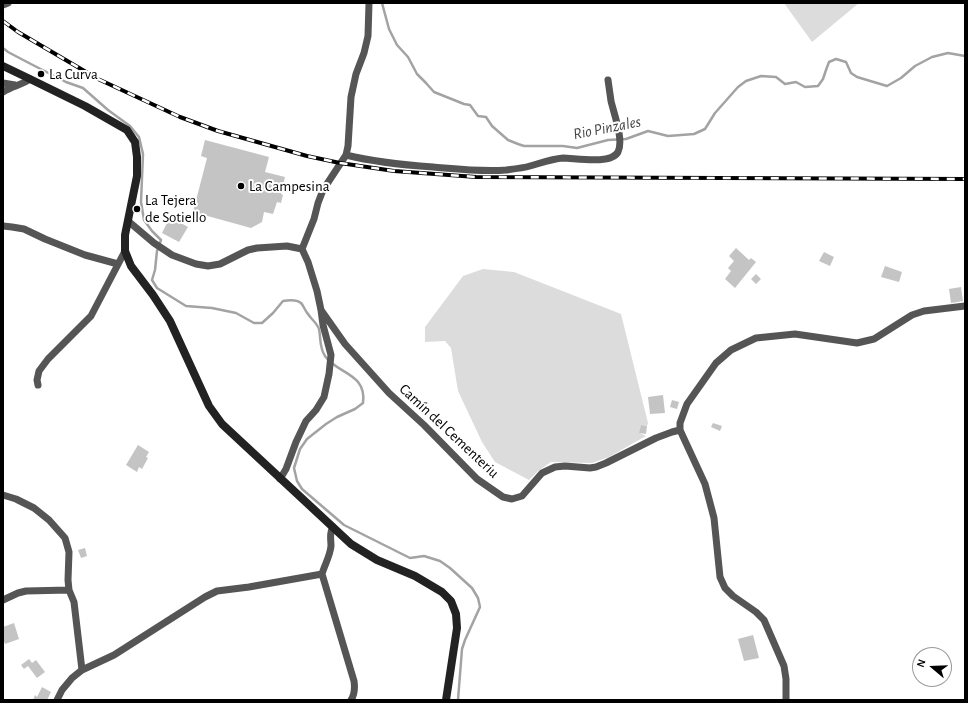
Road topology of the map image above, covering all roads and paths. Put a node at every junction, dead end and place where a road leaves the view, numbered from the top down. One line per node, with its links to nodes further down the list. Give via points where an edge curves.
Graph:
1 (8, 3): 3 (street)
2 (369, 3): 10 (street, via 368,36 351,97)
3 (3, 5)
4 (5, 66): 5 (street)
5 (30, 79): 8 (street, via 23,84); 11 (street, via 127,130 135,142 137,157 137,176)
6 (608, 80): 10 (street, via 620,145 618,153 602,160 563,158 490,171 403,164)
7 (3, 83): 8 (street)
8 (15, 85): 9 (street)
9 (3, 92)
10 (346, 155): 13 (street, via 323,190)
11 (128, 221): 13 (street, via 172,255 208,266 220,264 257,248 287,246); 14 (street)
12 (3, 226): 15 (street, via 24,229 85,255)
13 (302, 249): 17 (street)
14 (125, 251): 15 (street); 20 (street, via 131,266 170,321 209,406 222,424)
15 (118, 264): 18 (street, via 91,316 39,371)
16 (965, 306): 19 (street, via 912,315 874,339 857,343 795,334 756,338 731,350 716,363 687,404)
17 (321, 310): 19 (street, Camín del Cementeriu, via 345,344 389,393 477,479 503,496 512,499 522,496 542,473 555,467 590,468); 20 (street, via 331,355 324,397 306,421)
18 (38, 385)
19 (680, 430): 30 (street, via 705,484 714,518 720,577 725,588 733,596 764,620 784,666)
20 (280, 479): 22 (street)
21 (3, 495): 24 (street, via 34,508 65,538 69,552)
22 (332, 527): 23 (street, via 331,547); 29 (street, via 351,544 377,560 415,576 442,592 450,601 456,614 457,628)
23 (322, 574): 26 (street, via 217,591 114,656); 28 (street, via 354,681)
24 (70, 590): 25 (street, via 26,591); 26 (street, via 74,602)
25 (3, 600)
26 (82, 670): 27 (street, via 72,678)
27 (57, 700)
28 (352, 700)
29 (446, 700)
30 (786, 700)

